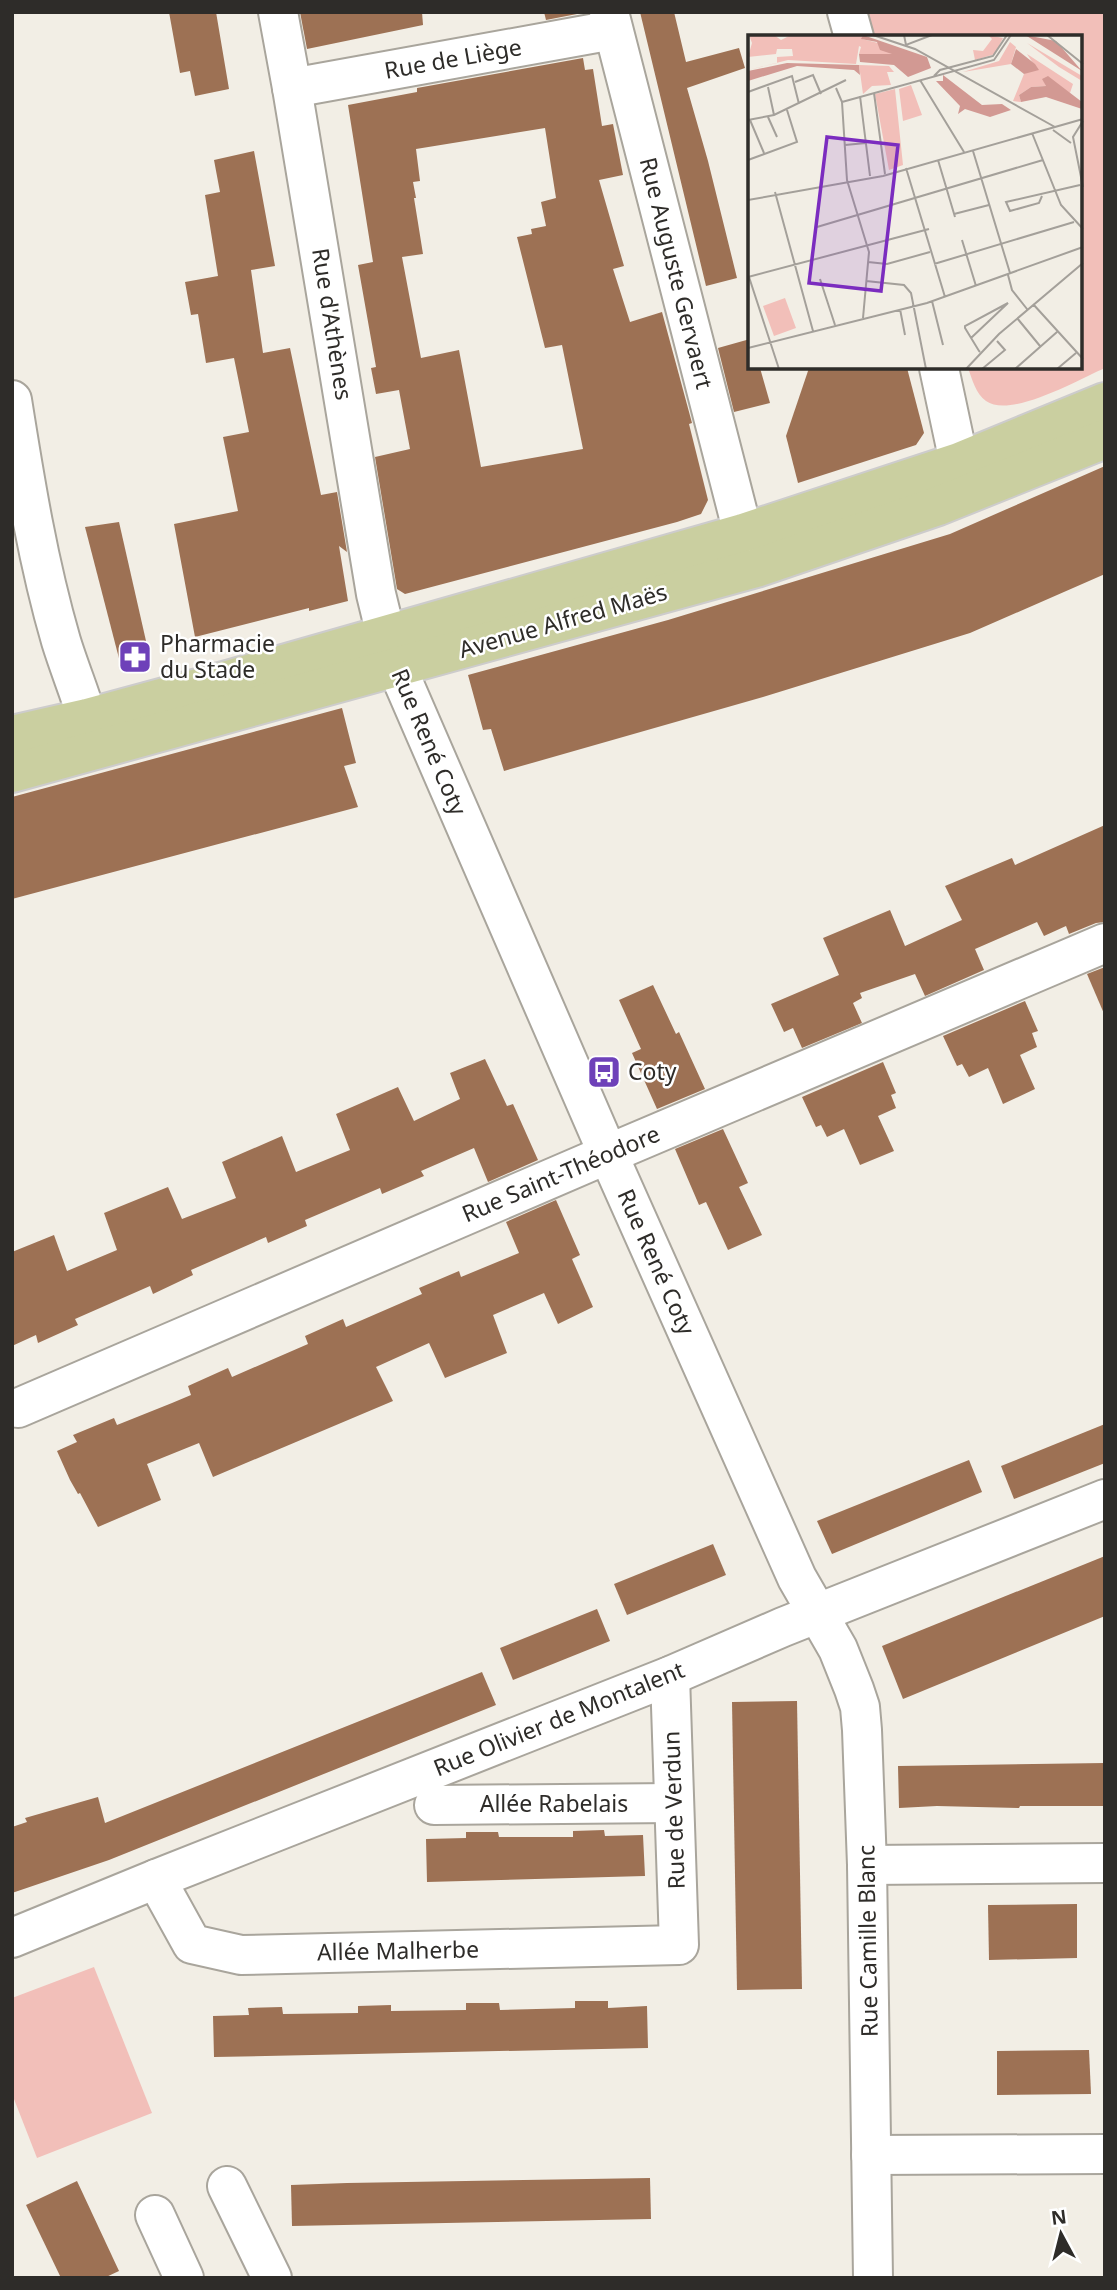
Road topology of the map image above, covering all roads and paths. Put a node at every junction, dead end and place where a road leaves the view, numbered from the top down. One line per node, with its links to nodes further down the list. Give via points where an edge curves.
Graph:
1 (278, 12): 5 (street, Rue d'Athènes)
2 (847, 12): 4 (street)
3 (611, 21): 5 (street, Rue de Liège); 12 (street, Rue Auguste Gervaert)
4 (853, 35)
5 (292, 88): 13 (street, Rue d'Athènes, via 376,594)
6 (939, 369): 11 (street)
7 (12, 400): 14 (street, via 35,539)
8 (1105, 402): 11 (main road, Avenue Alfred Maës)
9 (1105, 421): 13 (street, via 980,472 751,553)
10 (1105, 439): 13 (main road, Avenue Alfred Maës, via 879,528 756,568)
11 (959, 462): 12 (main road, Avenue Alfred Maës)
12 (743, 533): 13 (main road, Avenue Alfred Maës)
13 (391, 652): 14 (main road, Avenue Alfred Maës); 19 (street, Rue René Coty)
14 (91, 734): 15 (main road, Avenue Alfred Maës); 16 (street); 17 (main road, Avenue Alfred Maës)
15 (12, 735)
16 (12, 751)
17 (12, 773)
18 (1105, 943): 19 (street, Rue Saint-Théodore)
19 (608, 1154): 20 (street, Rue Saint-Théodore); 22 (street, Rue René Coty, via 797,1578)
20 (18, 1408)
21 (1105, 1499): 22 (street, Rue Olivier de Montalent)
22 (818, 1614): 23 (street, Rue Olivier de Montalent); 27 (street, Rue Camille Blanc, via 838,1649 860,1707)
23 (670, 1676): 24 (street, Rue de Verdun); 28 (street, Rue Olivier de Montalent)
24 (674, 1803): 25 (street, Allée Rabelais); 30 (street, Rue de Verdun)
25 (434, 1805)
26 (1105, 1863): 27 (street)
27 (867, 1865): 32 (street, Rue Camille Blanc)
28 (156, 1879): 29 (street, Rue Olivier de Montalent); 30 (street, Allée Malherbe, via 192,1944 241,1955)
29 (12, 1938)
30 (679, 1945)
31 (1105, 2154): 32 (street)
32 (871, 2155): 37 (street, Rue Camille Blanc)
33 (227, 2186): 36 (street)
34 (155, 2215): 35 (street)
35 (184, 2278)
36 (272, 2278)
37 (873, 2278)

